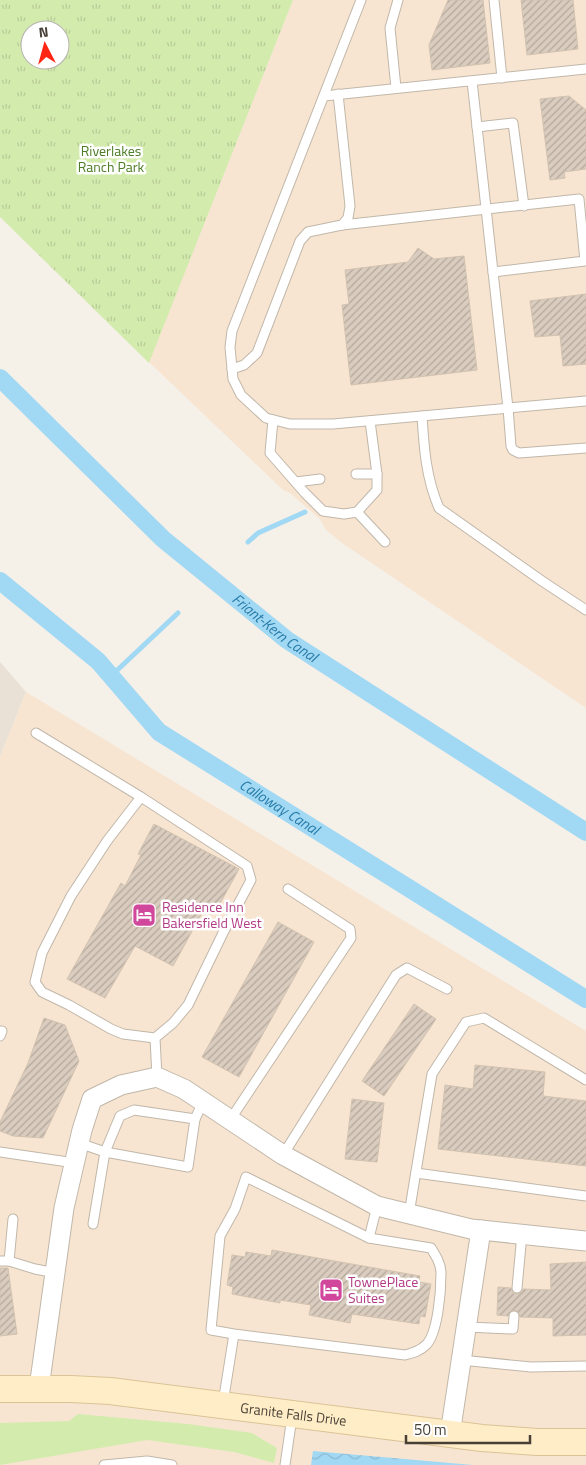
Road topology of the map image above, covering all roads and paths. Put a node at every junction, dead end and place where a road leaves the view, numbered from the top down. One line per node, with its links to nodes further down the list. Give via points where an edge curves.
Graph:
1 (362, 0): 9 (lane)
2 (398, 0): 7 (lane, via 390,28)
3 (494, 0): 5 (lane)
4 (586, 69): 5 (lane)
5 (502, 78): 6 (lane)
6 (472, 81): 7 (lane); 10 (lane)
7 (396, 88): 8 (lane)
8 (338, 94): 9 (lane); 13 (lane, via 350,206 348,218)
9 (324, 96): 15 (lane, via 232,331)
10 (477, 128): 11 (lane, via 513,123); 12 (lane)
11 (524, 206): 12 (lane); 14 (lane, via 579,200 586,261)
12 (486, 210): 13 (lane); 14 (lane)
13 (342, 225): 15 (lane, via 308,232 300,241 257,353 244,366)
14 (493, 272): 17 (lane)
15 (232, 369): 19 (lane, via 241,395 266,418)
16 (586, 401): 17 (lane)
17 (508, 408): 18 (lane); 21 (lane, via 511,446 518,453)
18 (422, 416): 20 (lane); 28 (lane, via 426,466 438,508)
19 (273, 420): 20 (lane, via 290,424); 25 (lane, via 270,453)
20 (370, 421): 23 (lane)
21 (586, 448)
22 (356, 474): 23 (lane)
23 (377, 474): 26 (lane, via 377,490)
24 (320, 479): 25 (lane)
25 (296, 482): 26 (lane, via 323,511)
26 (357, 512): 27 (lane)
27 (384, 542)
28 (586, 610)
29 (36, 733): 30 (lane)
30 (141, 797): 35 (lane, via 247,866 251,880 188,1005); 35 (lane, via 71,896 42,953 35,982 42,992 111,1030)
31 (288, 889): 40 (lane, via 350,929 351,938)
32 (447, 989): 44 (lane, via 408,968 396,975)
33 (0, 1031): 34 (lane)
34 (0, 1036)
35 (155, 1038): 36 (lane)
36 (157, 1078): 38 (street); 41 (street, via 121,1085 92,1099)
37 (586, 1080): 46 (lane, via 484,1018 466,1022 432,1074)
38 (203, 1102): 39 (lane); 40 (street)
39 (195, 1119): 43 (lane, via 134,1110 120,1116); 43 (lane, via 188,1166)
40 (230, 1120): 44 (street)
41 (79, 1143): 43 (lane); 45 (street)
42 (0, 1152): 45 (lane)
43 (105, 1152): 51 (lane)
44 (283, 1155): 48 (street)
45 (75, 1163): 57 (street, via 64,1208)
46 (416, 1173): 47 (lane); 49 (lane)
47 (586, 1196)
48 (377, 1206): 49 (street); 54 (lane)
49 (409, 1214): 52 (street)
50 (13, 1219): 56 (lane)
51 (93, 1224)
52 (481, 1230): 53 (street); 60 (street)
53 (522, 1234): 55 (street); 58 (lane)
54 (369, 1238): 61 (lane, via 246,1177 220,1236 211,1330); 61 (lane, via 432,1248 438,1260 441,1272 436,1326 427,1344 416,1353 405,1355)
55 (586, 1241)
56 (5, 1261): 57 (lane)
57 (56, 1273): 64 (street)
58 (517, 1288)
59 (514, 1316): 60 (lane, via 512,1329)
60 (466, 1327): 62 (street)
61 (234, 1334): 66 (lane)
62 (461, 1360): 63 (lane, via 531,1367); 68 (street)
63 (586, 1366)
64 (39, 1388): 65 (street, Granite Falls Drive); 66 (street, Granite Falls Drive, via 110,1391)
65 (0, 1390)
66 (223, 1406): 67 (street, Granite Falls Drive)
67 (292, 1414): 68 (street, Granite Falls Drive); 72 (lane)
68 (450, 1434): 69 (street, Granite Falls Drive, via 537,1442)
69 (586, 1442)
70 (104, 1465): 71 (lane, via 147,1461)
71 (172, 1465)
72 (285, 1465)

